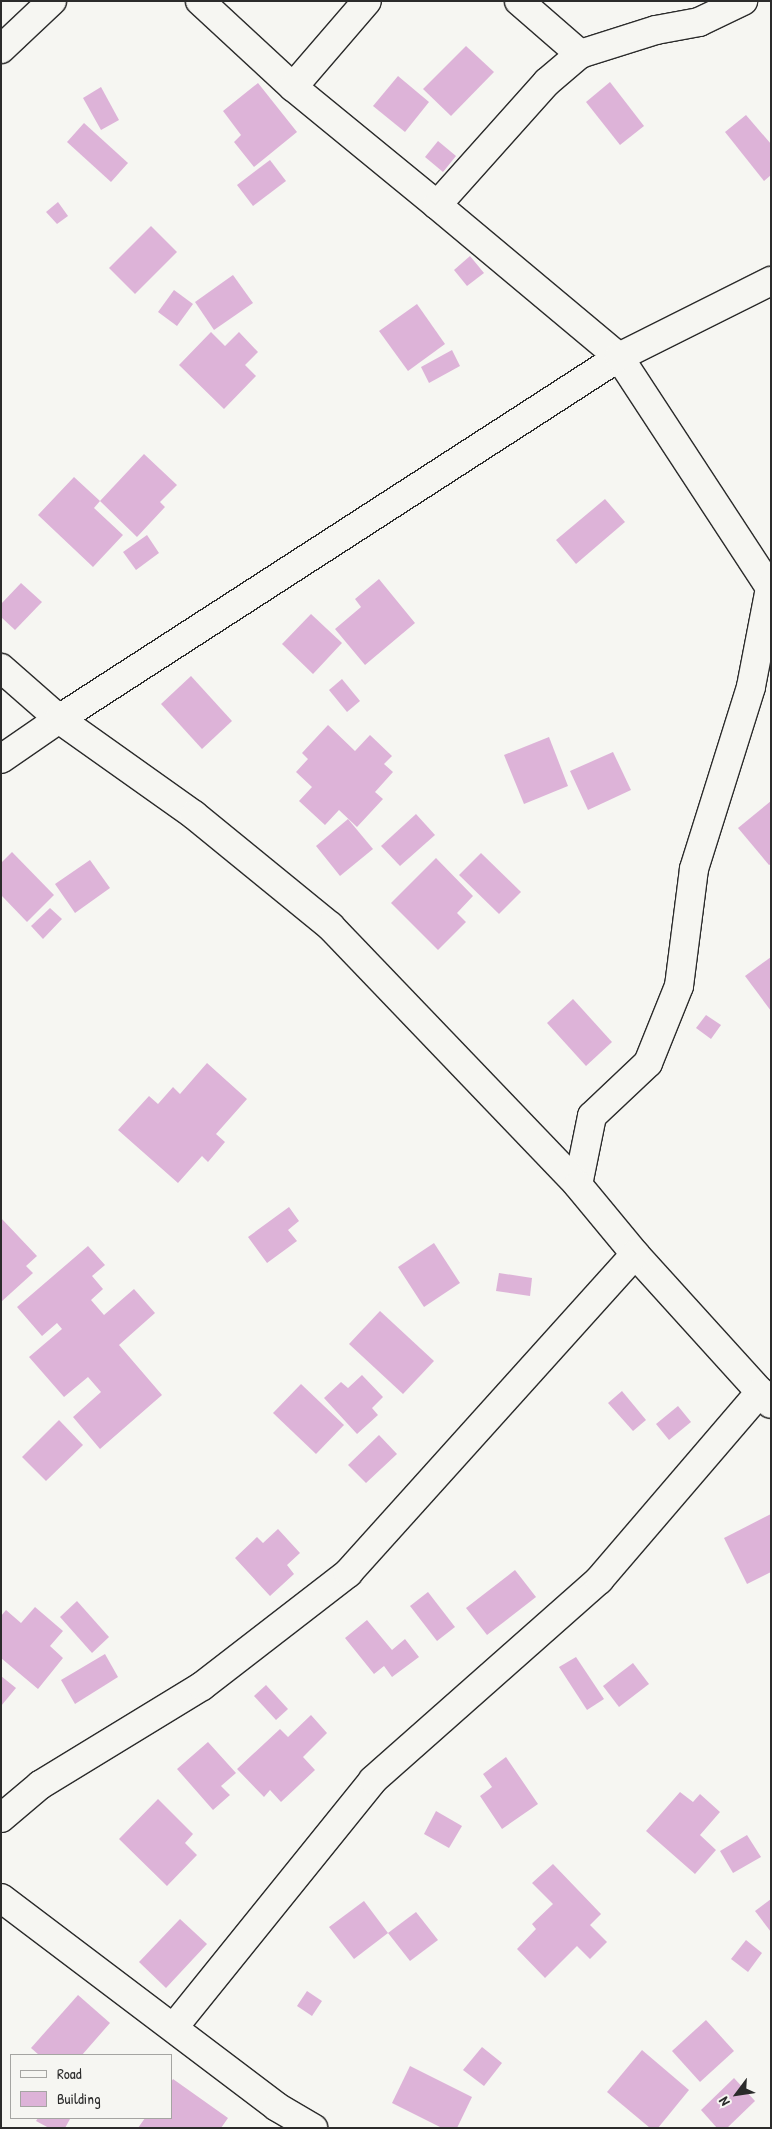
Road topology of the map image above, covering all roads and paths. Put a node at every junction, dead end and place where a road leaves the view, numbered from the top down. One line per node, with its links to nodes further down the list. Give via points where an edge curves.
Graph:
1 (52, 1): 6 (street)
2 (200, 1): 8 (street)
3 (367, 1): 8 (street)
4 (519, 1): 7 (street)
5 (742, 1): 7 (street, via 699,22 656,30)
6 (1, 49)
7 (580, 54): 9 (street, via 547,82)
8 (293, 87): 9 (street)
9 (438, 204): 11 (street)
10 (771, 281): 11 (street)
11 (619, 357): 12 (street); 14 (street)
12 (770, 589): 16 (street, via 751,687 694,869 679,986 648,1063 592,1116)
13 (1, 668): 14 (street)
14 (59, 719): 15 (street); 16 (street, via 194,815 330,926)
15 (1, 759)
16 (578, 1185): 17 (street)
17 (636, 1254): 18 (street); 19 (street, via 348,1573 202,1686 40,1784)
18 (766, 1398): 21 (street, via 599,1580 373,1780)
19 (1, 1818)
20 (1, 1898): 21 (street)
21 (174, 2027): 22 (street, via 277,2107)
22 (312, 2128)

